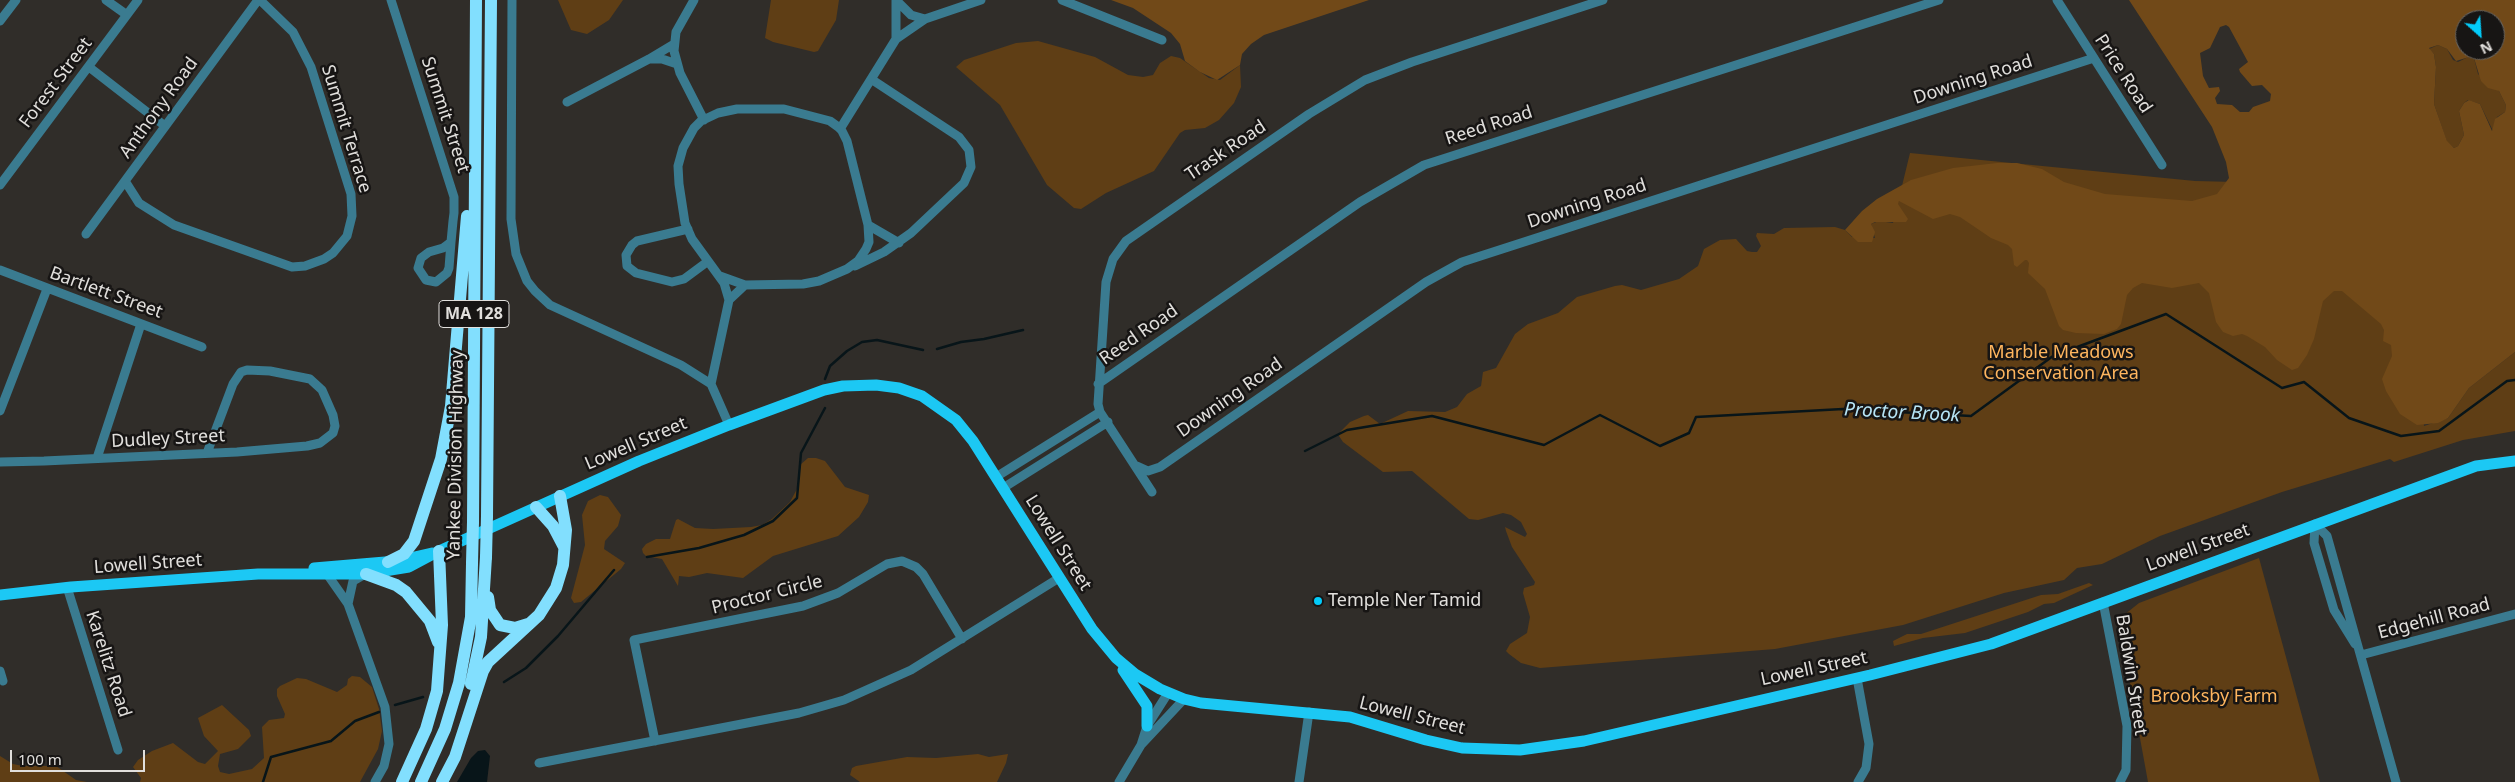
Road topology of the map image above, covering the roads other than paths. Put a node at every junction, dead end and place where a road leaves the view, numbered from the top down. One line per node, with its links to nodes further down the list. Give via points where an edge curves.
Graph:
1 (16, 0): 18 (street)
2 (106, 0): 16 (street)
3 (138, 0): 16 (street, Forest Street)
4 (259, 0): 30 (street, Anthony Road); 33 (street, Summit Terrace, via 293,32 310,67 351,194 352,216 346,236 324,259 292,267 174,225 139,203)
5 (391, 0): 38 (street, Summit Street, via 452,191)
6 (476, 0): 28 (highway, Yankee Division Highway / MA 128)
7 (491, 0): 68 (highway, Yankee Division Highway / MA 128, bridge)
8 (512, 0): 49 (street, via 510,206 516,254 527,281 550,305 682,365)
9 (694, 0): 21 (street, via 680,23)
10 (896, 0): 17 (street, via 912,15); 19 (street)
11 (981, 0): 17 (street)
12 (1062, 0): 20 (street)
13 (1603, 0): 50 (street, Trask Road, via 1365,80 1315,109 1136,233 1113,259 1106,282)
14 (1939, 0): 50 (street, Reed Road, via 1424,165 1360,202)
15 (2057, 0): 22 (street, Price Road)
16 (127, 15): 25 (street, Forest Street)
17 (925, 19): 19 (street)
18 (0, 21)
19 (896, 39): 26 (street)
20 (1162, 40)
21 (674, 44): 23 (street); 24 (street)
22 (2094, 58): 32 (street, Price Road); 59 (street, Downing Road, via 1462,262 1426,282 1160,467 1148,471)
23 (649, 59): 24 (street); 27 (street)
24 (677, 64): 29 (street)
25 (89, 66): 30 (street); 34 (street, Forest Street)
26 (871, 79): 31 (street); 39 (street, via 951,131 969,150 971,167 964,183)
27 (567, 102)
28 (475, 107): 69 (highway, via 446,438 434,486 414,541 404,554); 97 (highway, Yankee Division Highway / MA 128, bridge, via 470,617 461,675 445,729)
29 (704, 120): 31 (street, via 737,109 772,108 820,117); 36 (street, via 687,138 678,166 681,203)
30 (165, 126): 33 (street, Anthony Road)
31 (840, 129): 35 (street, via 847,141)
32 (2162, 165)
33 (125, 181): 37 (street, Anthony Road)
34 (0, 185)
35 (868, 225): 39 (street); 41 (street, via 866,249 858,262)
36 (688, 229): 40 (street); 40 (street, via 632,244 626,255 627,266 636,273 672,282 684,279)
37 (86, 234)
38 (451, 242): 38 (street, Summit Street, via 447,273 436,282 426,280 419,273 421,258)
39 (899, 243): 41 (street)
40 (707, 262): 43 (street)
41 (847, 269): 44 (street, via 812,283)
42 (0, 270): 45 (street, Bartlett Street)
43 (720, 276): 44 (street); 46 (street)
44 (745, 285): 46 (street)
45 (47, 288): 47 (street, Bartlett Street); 51 (street)
46 (729, 300): 49 (street)
47 (142, 324): 48 (street, Bartlett Street); 56 (street)
48 (202, 347)
49 (711, 384): 54 (street)
50 (1098, 384): 52 (street, Trask Road)
51 (0, 411)
52 (1100, 412): 53 (street); 60 (street)
53 (1108, 422): 59 (street); 61 (street)
54 (728, 425): 60 (main road, Lowell Street, via 801,397 835,388 866,385 899,388 931,400 956,420); 63 (main road, Lowell Street)
55 (207, 453): 55 (street, Dudley Street, via 233,384 241,372 247,370 294,375 316,384 333,414 333,433 320,443); 56 (street, Dudley Street)
56 (97, 458): 58 (street, Dudley Street)
57 (2515, 461): 65 (main road, Lowell Street, via 2476,466)
58 (0, 462)
59 (1137, 466): 62 (street)
60 (996, 477): 61 (main road, Lowell Street)
61 (1003, 488): 73 (main road, Lowell Street)
62 (1152, 492)
63 (560, 496): 64 (main road, Lowell Street); 66 (highway, via 566,530)
64 (536, 507): 66 (highway, via 553,526); 67 (main road, Lowell Street)
65 (2315, 524): 76 (main road, Lowell Street); 82 (street, via 2327,536); 82 (street, via 2314,543 2334,610)
66 (564, 547): 79 (highway, via 556,588)
67 (439, 551): 69 (main road, Lowell Street); 72 (main road, Lowell Street, via 409,567); 81 (highway)
68 (486, 558): 79 (highway, via 488,598 494,618 500,625 515,628); 98 (highway, Yankee Division Highway / MA 128, via 484,605 476,662 462,718)
69 (388, 562): 70 (main road, Lowell Street)
70 (298, 572): 71 (main road, Lowell Street); 74 (main road, Lowell Street)
71 (327, 574): 72 (main road, Lowell Street); 77 (street)
72 (366, 574): 77 (street, via 353,581); 81 (highway, via 396,585 415,602 435,630)
73 (1059, 578): 80 (street); 83 (main road, Lowell Street, via 1092,629)
74 (67, 588): 75 (main road, Lowell Street); 93 (street, Karelitz Road)
75 (0, 594)
76 (2103, 602): 85 (main road, Lowell Street, via 1991,644); 103 (street, Baldwin Street, via 2127,726 2126,770)
77 (348, 604): 95 (street, via 388,719 389,744 384,766)
78 (2515, 614): 82 (street, Edgehill Road)
79 (532, 622): 99 (highway, via 488,662 455,757)
80 (962, 639): 91 (street, via 896,678 844,700 800,713); 91 (street, Proctor Circle, via 923,574 902,561 887,564 838,593 803,606 634,640)
81 (441, 655): 96 (highway, via 433,707)
82 (2362, 655): 104 (street)
83 (1116, 658): 87 (main road, Lowell Street, via 1135,674); 90 (main road, via 1143,697 1147,706)
84 (0, 671): 86 (street)
85 (1857, 678): 89 (main road, Lowell Street, via 1584,741 1520,750 1462,748 1350,717); 102 (street, via 1869,744 1866,768)
86 (3, 681)
87 (1168, 693): 88 (main road, Lowell Street); 90 (street)
88 (1184, 700): 89 (main road, Lowell Street, via 1218,706); 92 (street)
89 (1309, 712): 101 (street)
90 (1147, 726): 92 (street)
91 (655, 741): 94 (street)
92 (1141, 745): 100 (street)
93 (118, 750)
94 (539, 763)
95 (375, 782)
96 (402, 782)
97 (421, 782)
98 (435, 782)
99 (442, 782)
100 (1120, 782)
101 (1299, 782)
102 (1858, 782)
103 (2120, 782)
104 (2396, 782)

